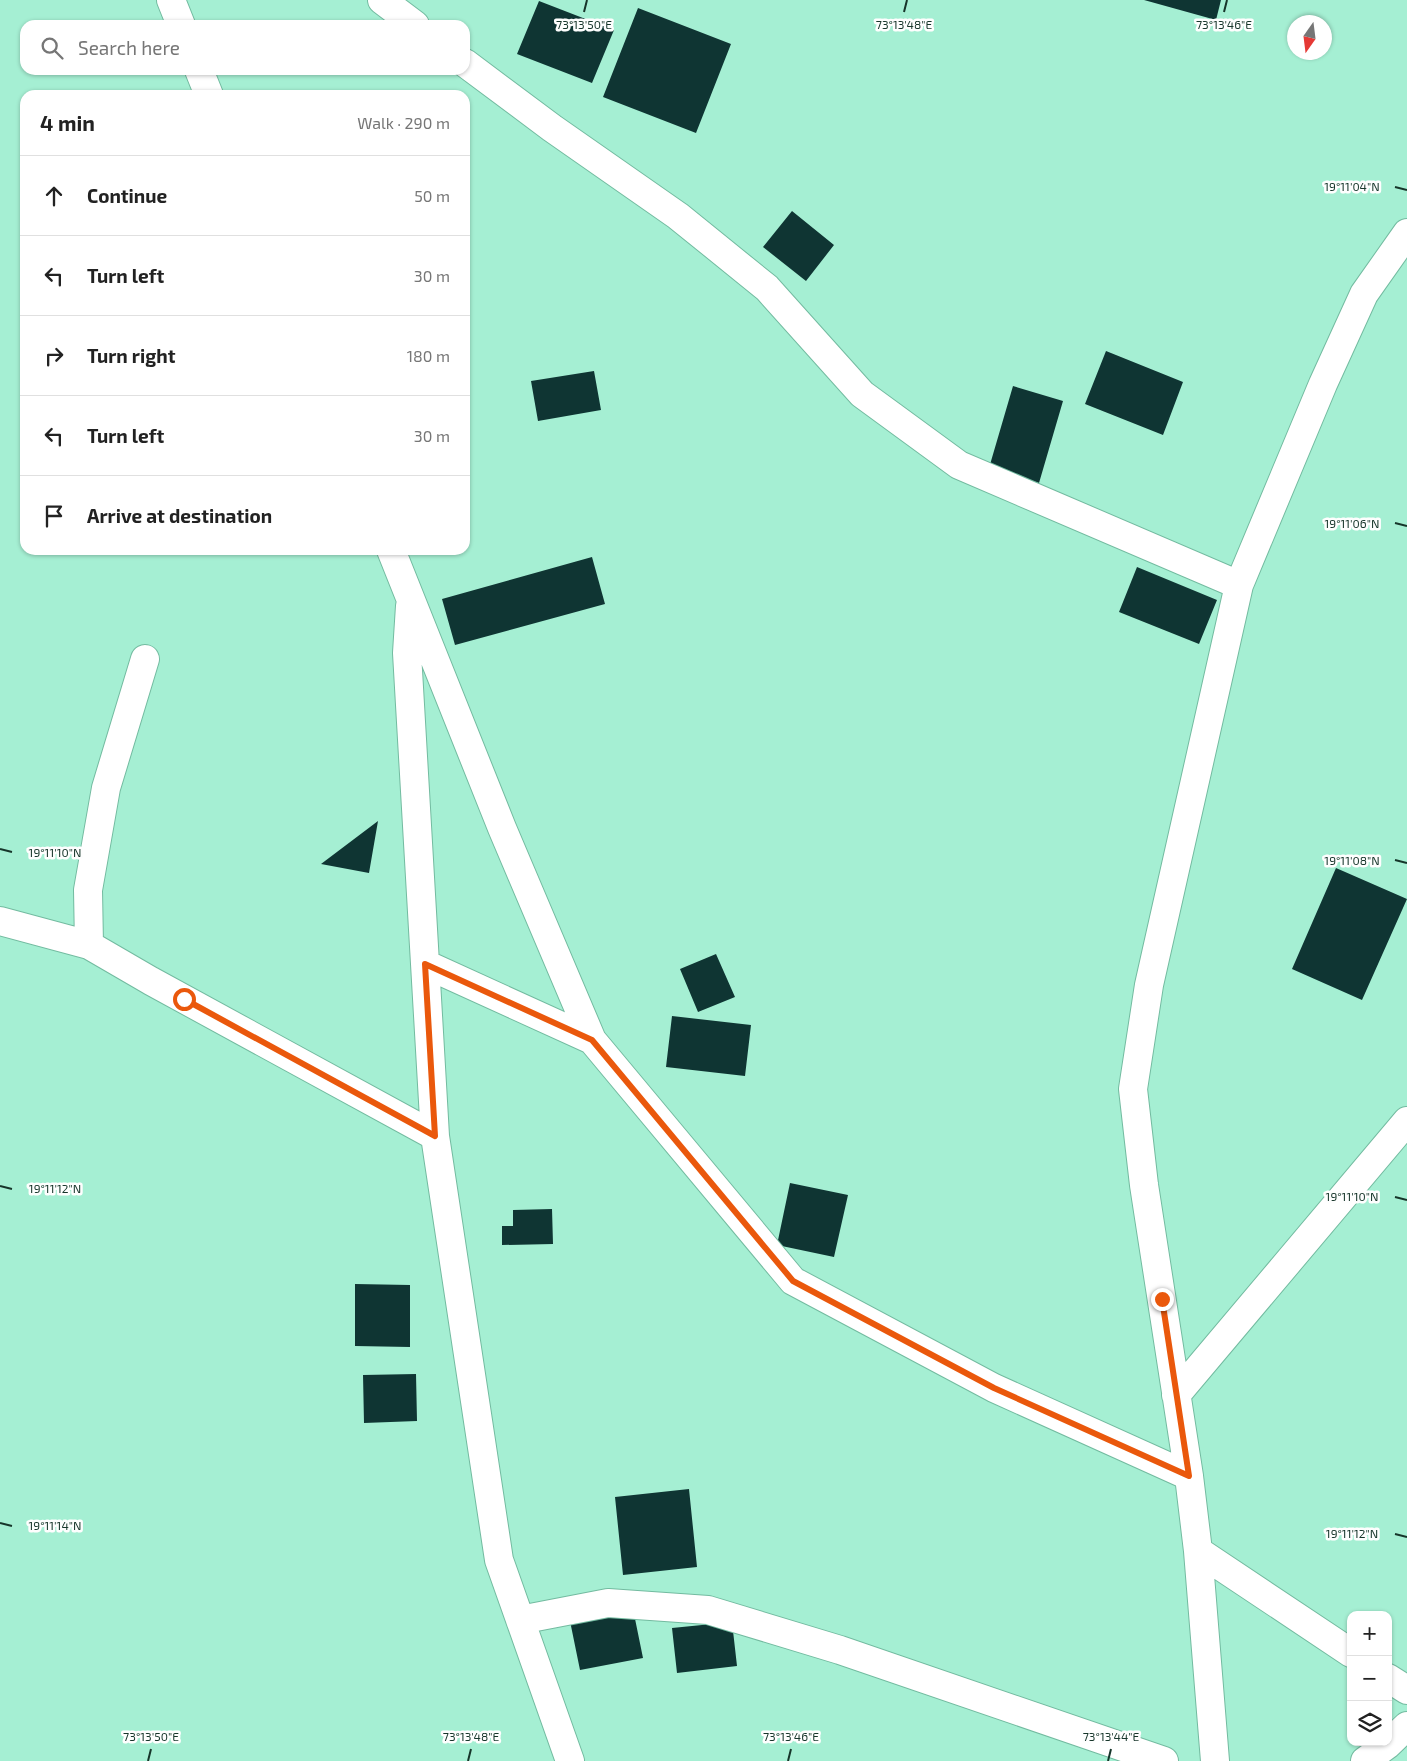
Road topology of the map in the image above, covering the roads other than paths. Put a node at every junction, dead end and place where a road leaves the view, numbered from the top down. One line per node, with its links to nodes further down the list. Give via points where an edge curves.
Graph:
1 (382, 0): 2 (street)
2 (408, 20)
3 (470, 67): 8 (street, via 678,216 767,288 862,394 959,465)
4 (201, 75): 5 (street)
5 (207, 90)
6 (1407, 233): 8 (street, via 1364,294)
7 (393, 555): 9 (street)
8 (1239, 585): 17 (street, via 1149,985 1133,1088 1144,1185)
9 (411, 599): 13 (street, via 407,653); 14 (street, via 502,828)
10 (145, 659): 12 (street, via 106,788 88,890)
11 (0, 921): 12 (street)
12 (89, 945): 16 (street)
13 (425, 964): 14 (street); 16 (street)
14 (592, 1040): 18 (street, via 793,1281 994,1388)
15 (1407, 1121): 17 (street)
16 (435, 1136): 20 (street, via 499,1560)
17 (1176, 1395): 18 (street)
18 (1189, 1476): 19 (street)
19 (1198, 1550): 21 (street); 27 (street)
20 (520, 1620): 25 (street); 26 (street, via 608,1603 708,1610 840,1650)
21 (1347, 1650)
22 (1392, 1681): 23 (street)
23 (1407, 1690)
24 (1407, 1726): 28 (street)
25 (570, 1761)
26 (1164, 1761)
27 (1214, 1761)
28 (1365, 1761)

